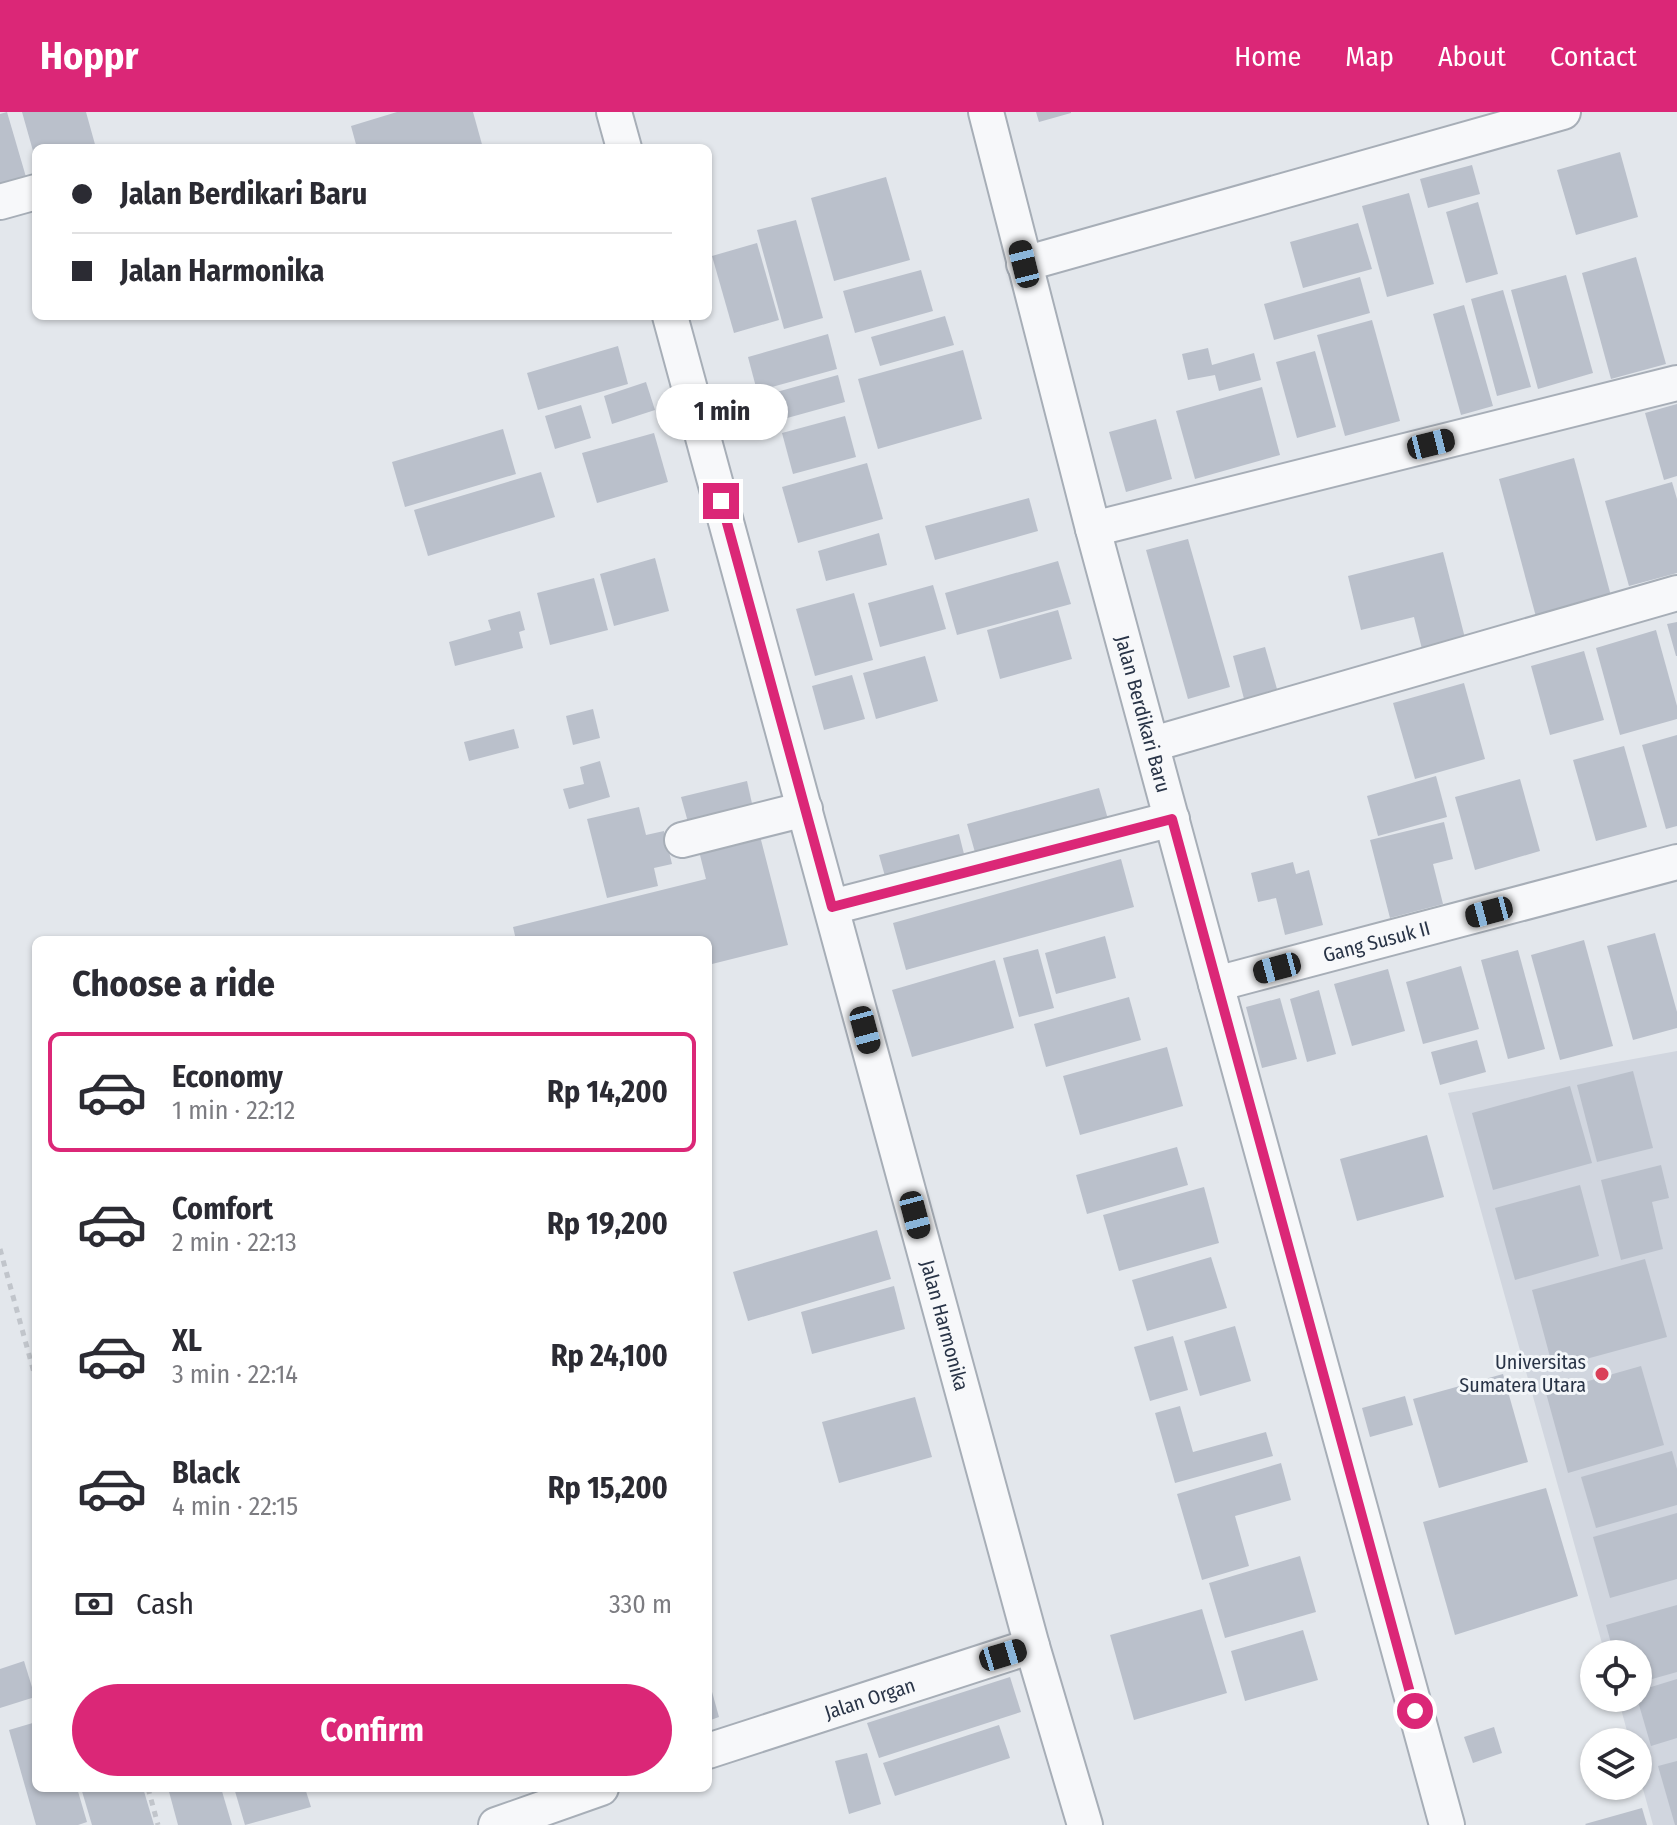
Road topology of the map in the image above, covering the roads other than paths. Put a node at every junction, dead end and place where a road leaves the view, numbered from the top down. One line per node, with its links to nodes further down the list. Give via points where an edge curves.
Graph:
1 (614, 112): 4 (street)
2 (986, 112): 7 (street, Jalan Berdikari Baru)
3 (1563, 112): 7 (street)
4 (623, 144)
5 (32, 193): 6 (street)
6 (0, 202)
7 (1024, 264): 10 (street, Jalan Berdikari Baru)
8 (671, 320): 13 (street, Jalan Harmonika)
9 (1677, 383): 10 (street)
10 (1093, 529): 12 (street, Jalan Berdikari Baru)
11 (1677, 593): 12 (street)
12 (1153, 744): 14 (street, Jalan Berdikari Baru)
13 (805, 809): 15 (street); 17 (street, Jalan Harmonika)
14 (1172, 819): 17 (street); 18 (street, Jalan Berdikari Baru)
15 (682, 840)
16 (1677, 862): 18 (street, Gang Susuk II)
17 (832, 907): 19 (street, Jalan Harmonika)
18 (1216, 984): 24 (street, Jalan Berdikari Baru)
19 (1032, 1646): 20 (street, Jalan Organ); 23 (street, Jalan Harmonika)
20 (712, 1750)
21 (590, 1792): 22 (street)
22 (496, 1825)
23 (1085, 1825)
24 (1447, 1825)

